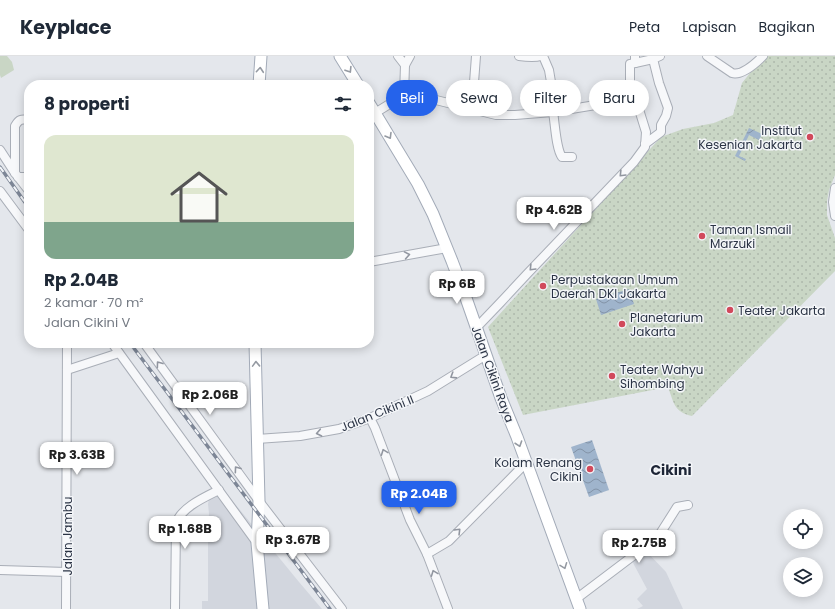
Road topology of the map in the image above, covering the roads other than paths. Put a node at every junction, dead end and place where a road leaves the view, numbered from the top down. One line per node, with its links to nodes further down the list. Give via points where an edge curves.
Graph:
1 (261, 56): 13 (main road, one-way to 1)
2 (340, 56): 14 (main road, one-way to 14)
3 (398, 56): 12 (street)
4 (410, 56): 12 (street)
5 (476, 56): 16 (street)
6 (519, 56): 7 (street)
7 (542, 56): 17 (street)
8 (707, 56): 9 (street, via 736,74)
9 (763, 56)
10 (657, 57): 11 (street); 24 (street, via 659,83 668,108 661,132)
11 (635, 59): 18 (street, via 630,64)
12 (404, 65): 15 (street)
13 (259, 80)
14 (355, 80)
15 (404, 80)
16 (474, 80)
17 (550, 80)
18 (630, 80)
19 (386, 106): 20 (street)
20 (375, 113): 34 (main road, Jalan Cikini Raya, one-way to 34, via 418,184)
21 (555, 116): 26 (street, via 560,154 562,157)
22 (641, 116): 24 (street, via 646,132)
23 (24, 120): 27 (street, via 18,121 15,126)
24 (645, 144): 36 (street, one-way to 36, via 634,162)
25 (0, 150): 27 (street)
26 (572, 157)
27 (16, 175): 28 (street); 29 (street)
28 (24, 176)
29 (24, 185)
30 (835, 188): 32 (street)
31 (0, 191): 33 (street)
32 (835, 216)
33 (24, 223)
34 (447, 248): 35 (street, one-way to 34); 36 (main road, Jalan Cikini Raya)
35 (374, 261)
36 (476, 327): 42 (main road, Jalan Cikini Raya)
37 (67, 348): 43 (street, Jalan Jambu)
38 (116, 348): 41 (street)
39 (148, 348): 48 (street, one-way to 39)
40 (255, 348): 45 (main road, one-way to 40)
41 (119, 353): 43 (street); 47 (street)
42 (486, 355): 44 (street, Jalan Cikini II, one-way to 44, via 428,392); 46 (main road, Jalan Cikini Raya, one-way to 46)
43 (67, 370): 53 (street, Jalan Jambu)
44 (370, 418): 45 (street, Jalan Cikini II, one-way to 45, via 339,429); 51 (street, one-way to 44, via 410,520)
45 (257, 440): 48 (main road)
46 (526, 463): 51 (street, one-way to 46, via 449,541); 54 (main road, Jalan Cikini Raya, one-way to 54)
47 (219, 490): 50 (street); 56 (street, via 190,506 177,519)
48 (259, 501): 50 (main road); 58 (street)
49 (688, 505): 54 (street, via 677,507 658,537)
50 (257, 543): 57 (main road)
51 (427, 554): 59 (street, one-way to 51)
52 (0, 570): 53 (street)
53 (67, 572): 55 (street, Jalan Jambu)
54 (578, 604)
55 (66, 609)
56 (175, 609)
57 (263, 609)
58 (342, 609)
59 (448, 609)

